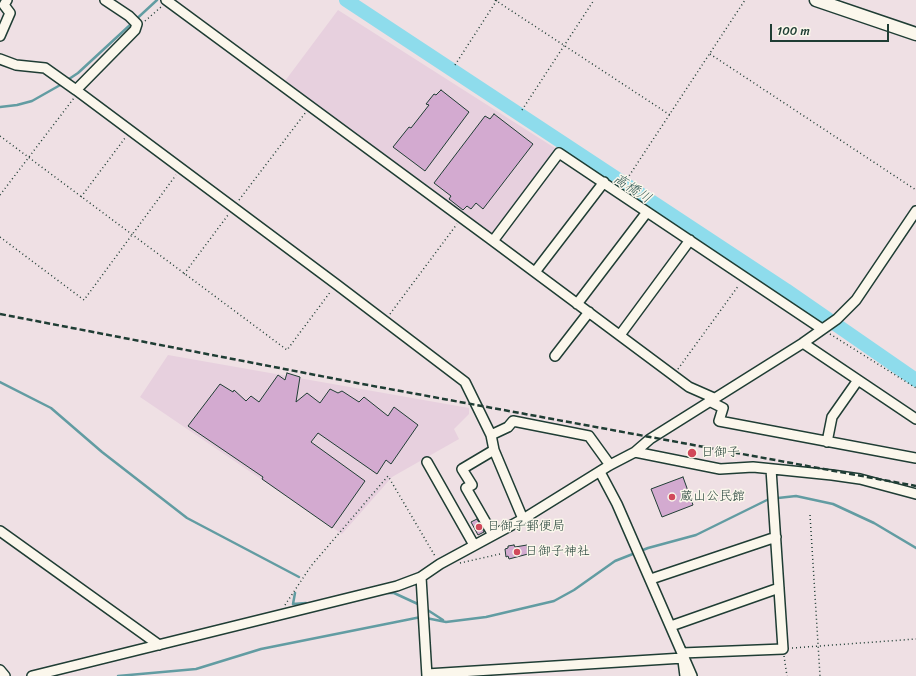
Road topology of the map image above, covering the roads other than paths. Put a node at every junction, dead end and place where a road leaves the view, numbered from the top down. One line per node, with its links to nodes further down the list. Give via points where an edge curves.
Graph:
1 (105, 0): 9 (street, via 134,21 135,30)
2 (166, 0): 14 (street)
3 (816, 0): 5 (main road)
4 (4, 2): 7 (street, via 10,13)
5 (830, 2): 6 (main road)
6 (916, 34)
7 (0, 36)
8 (0, 59): 9 (street, via 16,65 45,68)
9 (75, 90): 25 (street, via 465,382)
10 (604, 182): 12 (street); 14 (street, via 559,153); 15 (street)
11 (916, 211): 18 (street, via 856,300)
12 (647, 212): 13 (street); 16 (street)
13 (690, 240): 18 (street); 19 (street)
14 (493, 241): 15 (street)
15 (535, 272): 16 (street)
16 (577, 304): 17 (street)
17 (589, 312): 19 (street); 21 (street)
18 (824, 327): 20 (street)
19 (620, 334): 23 (street, via 689,387)
20 (803, 343): 22 (street); 23 (street)
21 (555, 356)
22 (858, 380): 24 (street); 26 (street, via 832,416)
23 (711, 400): 26 (street, via 723,408 719,421); 28 (street, via 650,439)
24 (916, 419)
25 (491, 435): 27 (street); 31 (street, via 508,427 513,421 589,436)
26 (827, 442): 29 (street)
27 (494, 450): 35 (street); 37 (street, via 462,469 472,485 466,488)
28 (635, 452): 31 (street); 32 (street, via 720,469)
29 (916, 458)
30 (427, 462): 39 (street)
31 (610, 465): 33 (street)
32 (771, 469): 34 (street, via 860,479); 38 (street)
33 (600, 472): 35 (street); 41 (street)
34 (916, 494)
35 (523, 519): 37 (street)
36 (0, 530): 44 (street)
37 (493, 535): 39 (street)
38 (776, 536): 41 (street); 42 (street)
39 (474, 545): 40 (street)
40 (421, 577): 44 (street, via 397,586); 47 (street)
41 (650, 579): 43 (street)
42 (779, 588): 43 (street); 45 (street, via 783,649)
43 (671, 626): 45 (street)
44 (159, 645): 49 (street)
45 (683, 655): 47 (street); 50 (street); 51 (street)
46 (0, 670): 48 (street)
47 (427, 675)
48 (5, 676)
49 (35, 676)
50 (685, 676)
51 (692, 676)

